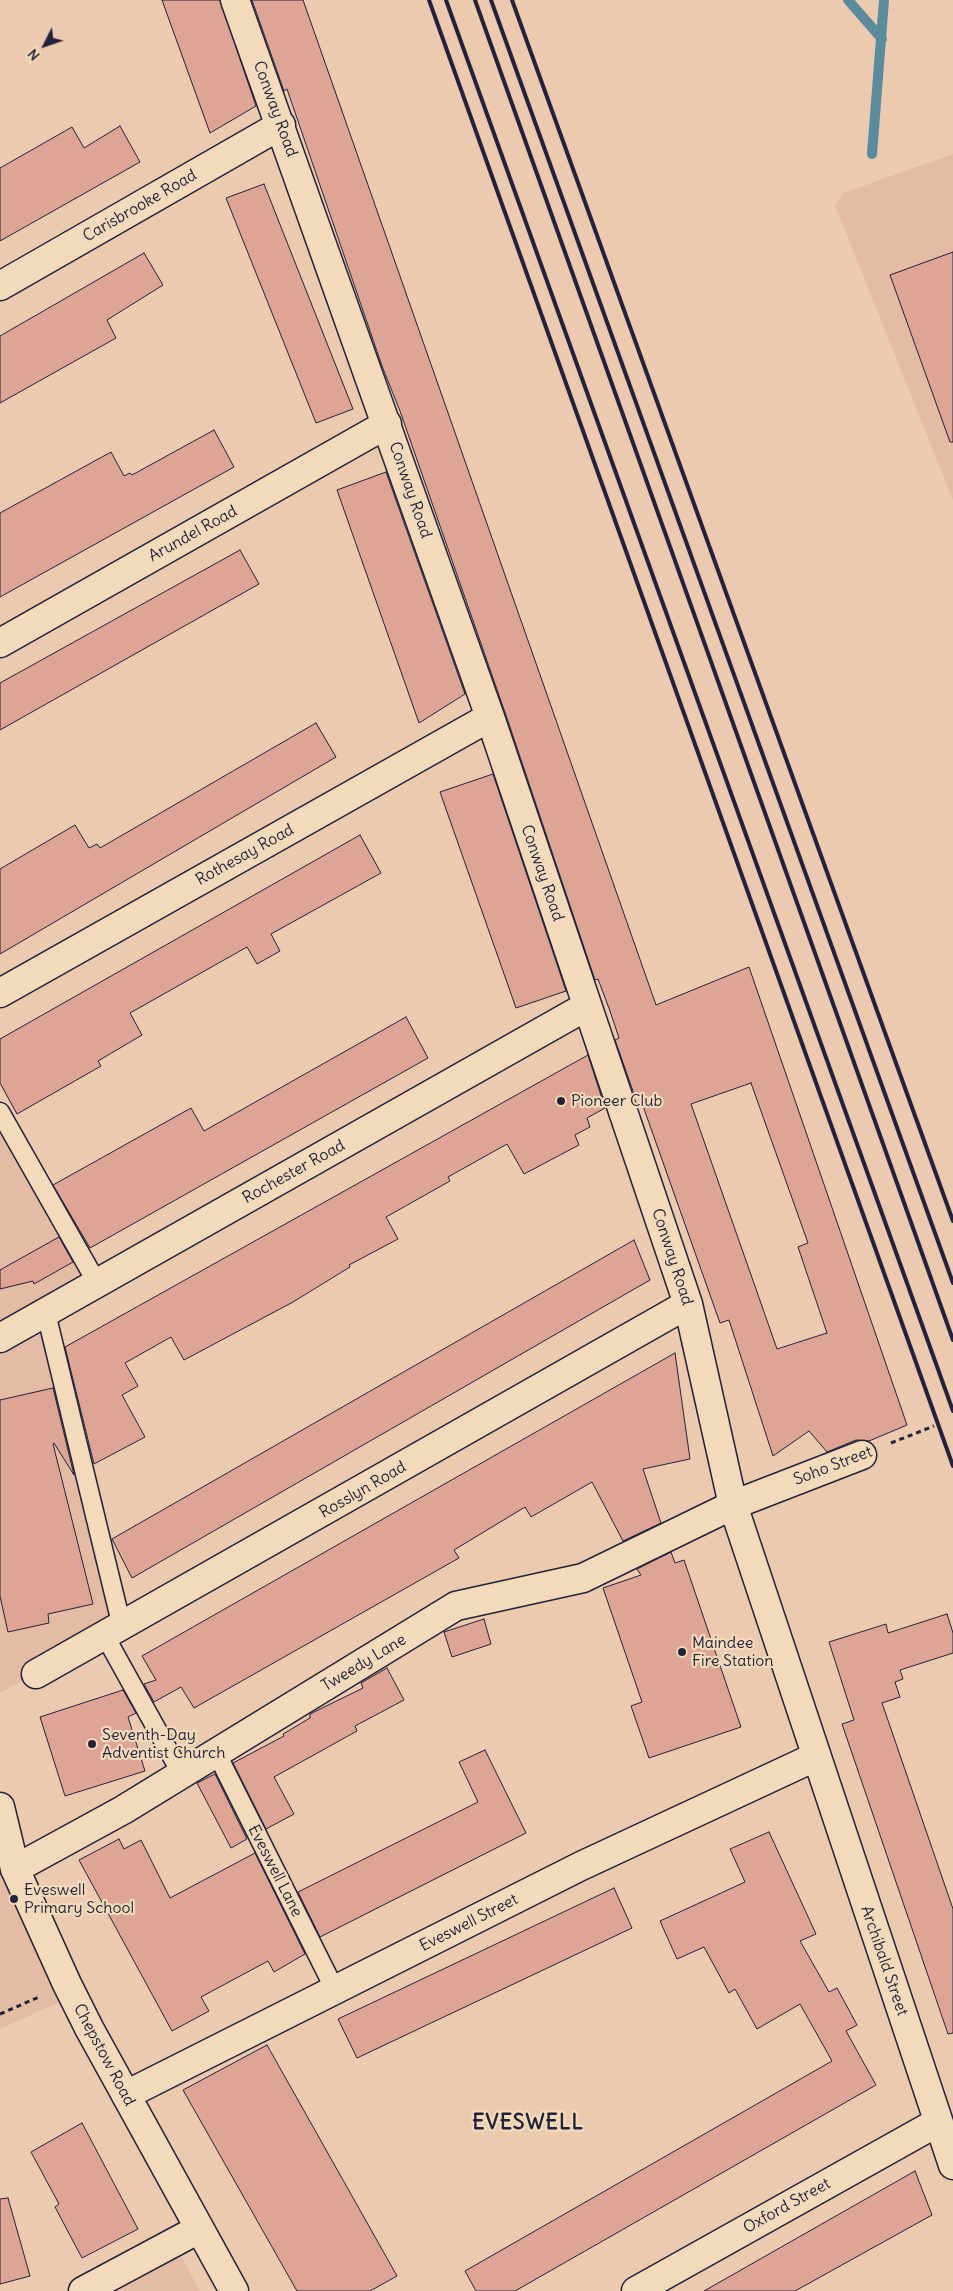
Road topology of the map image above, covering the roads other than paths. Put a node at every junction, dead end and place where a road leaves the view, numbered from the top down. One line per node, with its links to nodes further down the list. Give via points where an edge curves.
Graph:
1 (235, 0): 2 (street, Conway Road)
2 (281, 125): 3 (street, Carisbrooke Road); 4 (street, Conway Road)
3 (0, 286)
4 (387, 424): 5 (street, Arundel Road); 6 (street, Conway Road)
5 (0, 643)
6 (490, 717): 7 (street, Rothesay Road); 8 (street, Conway Road)
7 (0, 993)
8 (587, 1006): 10 (street, Rochester Road); 11 (street, Conway Road)
9 (0, 1112): 10 (lane)
10 (97, 1283): 12 (street, Rochester Road)
11 (688, 1304): 15 (street, Conway Road); 16 (street, Rosslyn Road)
12 (46, 1313): 13 (street, Rochester Road); 16 (lane)
13 (0, 1338)
14 (862, 1455): 15 (street, Soho Street)
15 (732, 1505): 18 (street, Tweedy Lane, via 583,1578 456,1606); 19 (street, Conway Road)
16 (114, 1632): 17 (street, Rosslyn Road); 20 (lane)
17 (36, 1674)
18 (216, 1752): 20 (street, Tweedy Lane); 23 (lane, Eveswell Lane)
19 (815, 1757): 23 (street, Eveswell Street, via 581,1866); 25 (street, Archibald Street)
20 (181, 1773): 22 (street, Tweedy Lane, via 123,1810)
21 (0, 1808): 22 (street, Chepstow Road)
22 (15, 1869): 24 (street, Chepstow Road, via 67,1984)
23 (335, 1990): 24 (street, Eveswell Street)
24 (126, 2095): 27 (street, Chepstow Road)
25 (938, 2122): 26 (street, Archibald Street); 30 (street, Oxford Street)
26 (953, 2165)
27 (199, 2229): 28 (street); 29 (street, Chepstow Road)
28 (83, 2291)
29 (234, 2291)
30 (636, 2291)

